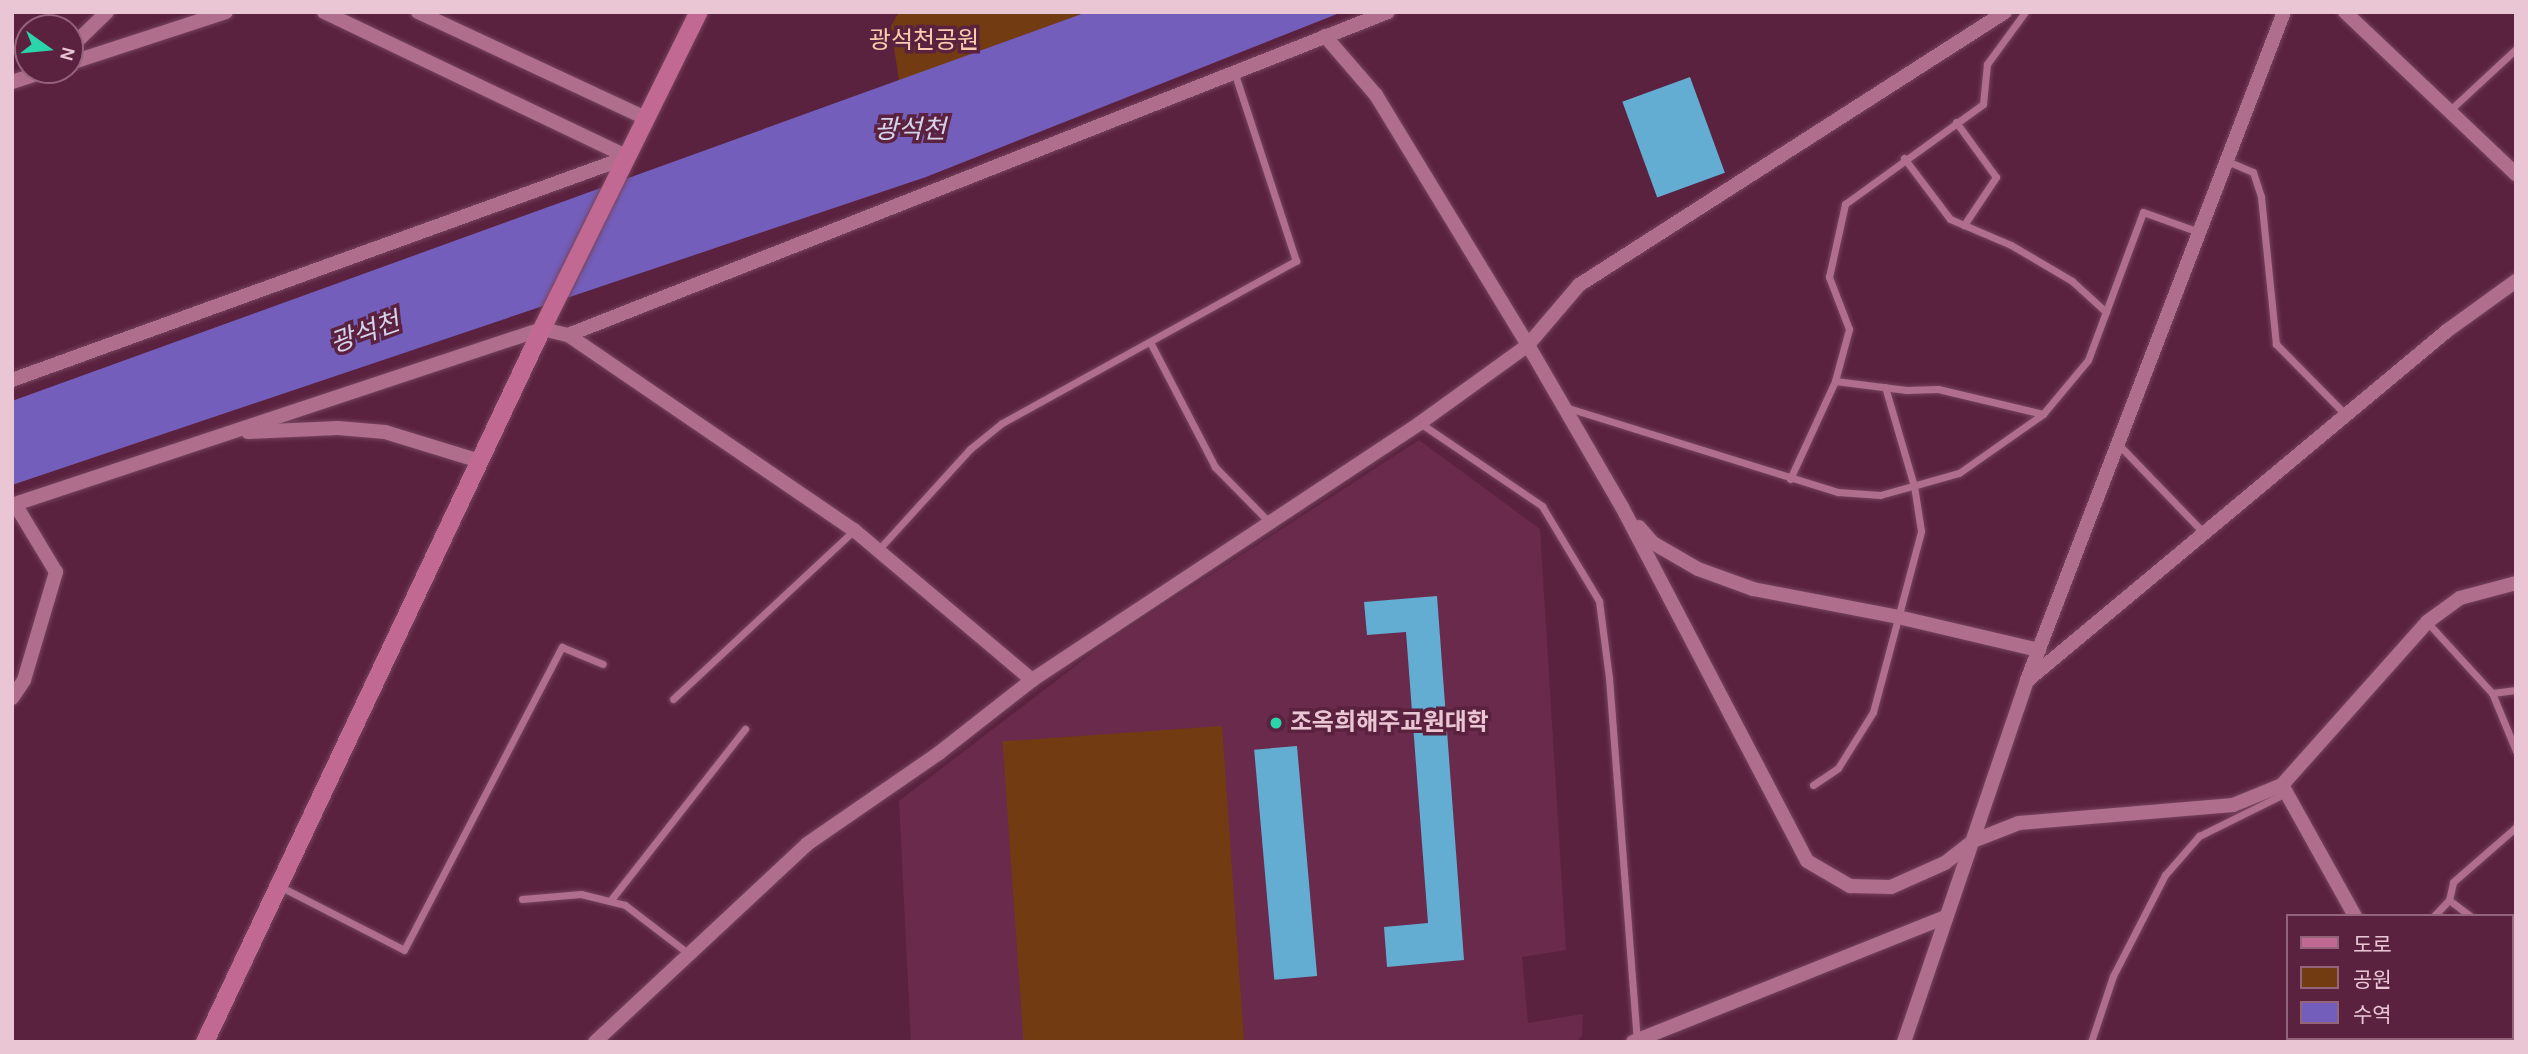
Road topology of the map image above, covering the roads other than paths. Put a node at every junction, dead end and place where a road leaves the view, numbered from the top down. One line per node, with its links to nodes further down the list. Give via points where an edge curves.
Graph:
1 (107, 12): 11 (street)
2 (226, 12): 14 (street)
3 (324, 12): 19 (street)
4 (418, 12): 17 (street)
5 (699, 12): 17 (main road)
6 (1388, 12): 12 (street)
7 (2004, 12): 30 (street, via 1579,285)
8 (2025, 12): 18 (street, via 1987,64 1983,104)
9 (2284, 12): 21 (street)
10 (2345, 12): 16 (street)
11 (84, 34)
12 (1325, 36): 15 (street); 30 (street, via 1376,95)
13 (2516, 49): 16 (street)
14 (84, 58)
15 (1233, 71): 28 (street); 29 (street, via 1297,261)
16 (2449, 112): 22 (street)
17 (648, 119): 19 (main road)
18 (1956, 122): 20 (street); 23 (street, via 1996,177)
19 (628, 157): 27 (main road); 31 (street)
20 (1905, 158): 23 (street, via 1950,219); 32 (street, via 1845,204 1829,277 1849,329)
21 (2227, 161): 24 (street); 36 (street, via 2253,172 2261,197 2276,344)
22 (2516, 174)
23 (1964, 225): 26 (street, via 2011,245 2072,281)
24 (2199, 232): 26 (street, via 2143,212); 39 (street)
25 (2516, 281): 36 (street)
26 (2106, 312): 35 (street, via 2088,360)
27 (546, 321): 28 (street); 38 (street); 40 (main road)
28 (568, 335): 46 (street)
29 (1150, 342): 45 (street, via 1215,467); 48 (street, via 1002,422 970,449)
30 (1528, 345): 34 (street); 37 (street)
31 (12, 380)
32 (1835, 381): 33 (street); 41 (street)
33 (1885, 387): 35 (street, via 1937,389); 42 (street)
34 (1564, 407): 41 (street); 44 (street)
35 (2043, 414): 42 (street, via 1959,473)
36 (2346, 415): 47 (street)
37 (1420, 423): 45 (street); 76 (street, via 1542,506 1599,601 1609,678)
38 (229, 433): 40 (street, via 338,428 386,432); 43 (street)
39 (2118, 444): 47 (street); 52 (street)
40 (480, 461): 66 (main road)
41 (1790, 480): 42 (street, via 1838,492 1880,495)
42 (1914, 486): 50 (street, via 1921,531)
43 (14, 504): 58 (street, via 56,572 24,680)
44 (1622, 508): 50 (street, via 1653,543 1698,569 1753,589); 65 (street, via 1807,861 1850,886 1891,887 1945,863)
45 (1270, 523): 54 (street)
46 (854, 530): 48 (street); 59 (street)
47 (2204, 533): 55 (street)
48 (879, 549): 54 (street)
49 (2516, 583): 51 (street, via 2460,598)
50 (1898, 617): 52 (street); 62 (street, via 1873,712 1839,768)
51 (2427, 622): 57 (street); 63 (street)
52 (2039, 650): 55 (street)
53 (603, 664): 66 (street, via 562,647 404,950)
54 (1032, 680): 74 (street, via 939,753 807,844)
55 (2027, 680): 65 (street)
56 (2516, 690): 57 (street)
57 (2492, 694): 61 (street)
58 (12, 698)
59 (673, 699)
60 (745, 729): 69 (street)
61 (2516, 751)
62 (1814, 785)
63 (2285, 789): 65 (street, via 2233,805 2019,823); 70 (street); 80 (street, via 2199,836 2165,875 2113,975)
64 (2516, 827): 68 (street, via 2453,882)
65 (1973, 841): 73 (street)
66 (277, 885): 77 (main road)
67 (522, 899): 69 (street, via 581,894)
68 (2449, 900): 71 (street); 72 (street)
69 (610, 901): 74 (street, via 625,905)
70 (2354, 914)
71 (2436, 914)
72 (2467, 914)
73 (1946, 917): 75 (street); 79 (street)
74 (691, 956): 78 (street)
75 (1658, 1037): 76 (street)
76 (1634, 1041)
77 (205, 1042)
78 (596, 1042)
79 (1904, 1042)
80 (2091, 1042)

